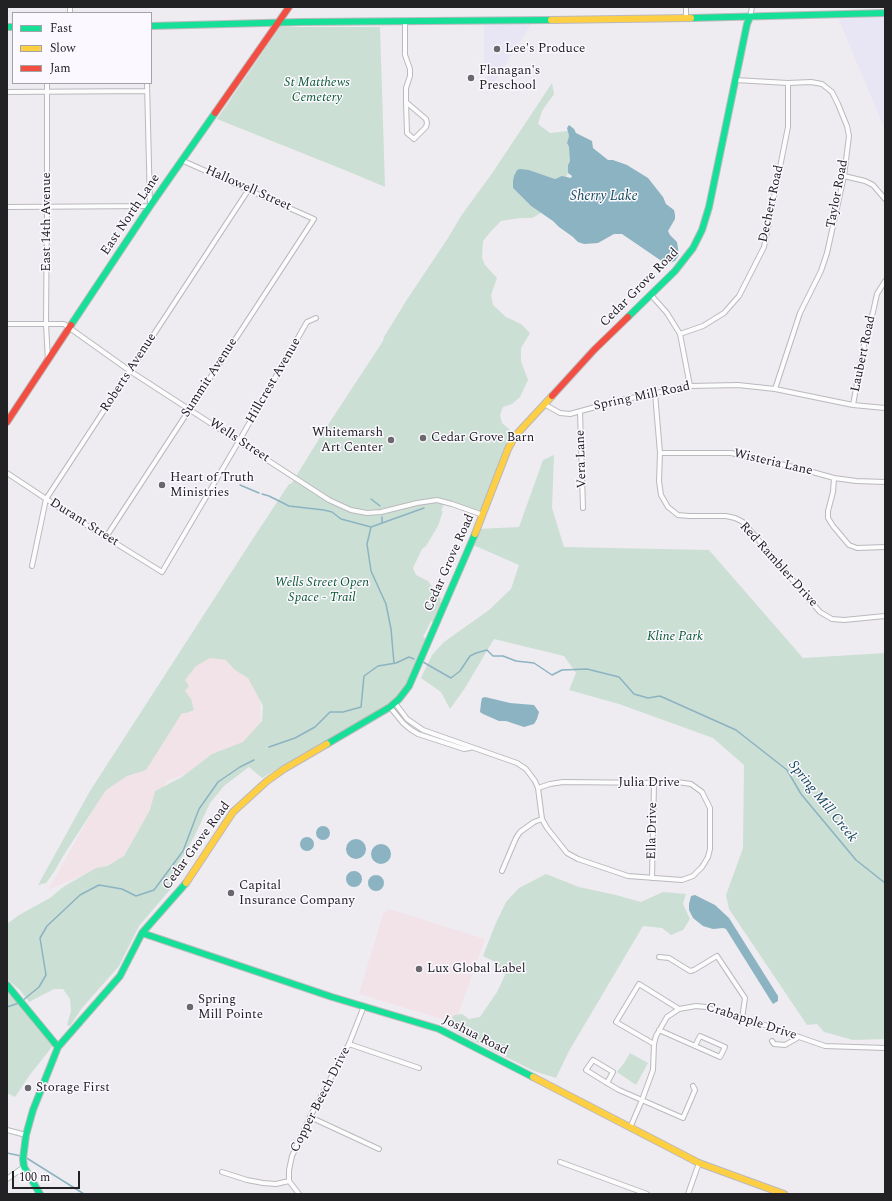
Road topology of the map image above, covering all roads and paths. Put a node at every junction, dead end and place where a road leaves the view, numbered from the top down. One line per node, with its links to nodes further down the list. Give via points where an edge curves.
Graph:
1 (289, 7): 8 (street, East North Lane)
2 (686, 7): 5 (street)
3 (752, 7): 6 (street)
4 (885, 13): 6 (street)
5 (686, 17): 6 (street); 7 (street)
6 (750, 17): 10 (street, Cedar Grove Road)
7 (405, 22): 8 (street); 17 (street, via 405,55 410,69)
8 (277, 23): 9 (street); 18 (street, East North Lane)
9 (152, 26)
10 (735, 80): 11 (street, Taylor Road); 27 (street, Cedar Grove Road, via 702,230 686,258)
11 (788, 83): 19 (street, Taylor Road, via 822,84 832,92 847,126); 32 (street, Dechert Road, via 788,127 764,247 739,296 724,313 703,326)
12 (47, 84): 16 (street, East 14th Avenue)
13 (147, 84): 14 (street)
14 (147, 91): 16 (street); 23 (street)
15 (7, 92): 16 (street)
16 (46, 92): 22 (street, East 14th Avenue)
17 (406, 102): 17 (street, via 407,133 414,139 427,123 426,119)
18 (181, 160): 20 (street, Hallowell Street); 23 (street, East North Lane)
19 (844, 176): 21 (street, via 873,185); 36 (street, Taylor Road, via 827,253 800,313)
20 (249, 190): 25 (street, Hallowell Street); 34 (street, Roberts Avenue)
21 (885, 199)
22 (47, 206): 23 (street); 24 (street); 30 (street, East 14th Avenue)
23 (150, 206): 31 (street, East North Lane)
24 (7, 207)
25 (314, 219): 41 (street, Summit Avenue)
26 (885, 281): 39 (street, Laubert Road, via 877,294 864,345)
27 (651, 295): 32 (street, via 667,313); 38 (street, Cedar Grove Road, via 594,350)
28 (316, 318): 44 (street, Hillcrest Avenue, via 307,322)
29 (7, 324): 30 (street, Wells Street)
30 (46, 324): 31 (street, Wells Street, via 64,324); 33 (street, East 14th Avenue)
31 (69, 328): 33 (street, East North Lane); 34 (street, Wells Street)
32 (680, 334): 35 (street)
33 (48, 361): 43 (street, East North Lane)
34 (130, 371): 41 (street, Wells Street); 49 (street, Roberts Avenue)
35 (690, 386): 36 (street, Spring Mill Road, via 738,385); 37 (street, Spring Mill Road)
36 (775, 389): 39 (street, Spring Mill Road)
37 (655, 393): 42 (street, Spring Mill Road); 45 (street, Red Rambler Drive)
38 (544, 404): 42 (street, Spring Mill Road, via 565,414); 51 (street, Cedar Grove Road, via 515,436)
39 (853, 406): 40 (street, Spring Mill Road)
40 (885, 408)
41 (190, 409): 44 (street, Wells Street); 52 (street, Summit Avenue)
42 (580, 411): 50 (street, Vera Lane)
43 (7, 422)
44 (239, 441): 51 (street, Wells Street, via 329,500 351,510 381,512 437,500); 55 (street, Hillcrest Avenue)
45 (660, 453): 47 (street, Wisteria Lane, via 730,452); 56 (street, Red Rambler Drive, via 661,494 668,507 678,515 726,516 744,522 820,612 832,619)
46 (7, 473): 49 (street, Durant Street)
47 (834, 478): 48 (street, Wisteria Lane); 53 (street, via 828,511 828,518 833,526 849,544 857,548)
48 (885, 482)
49 (46, 499): 52 (street, Durant Street); 54 (street, Roberts Avenue)
50 (583, 508)
51 (484, 515): 57 (street, Cedar Grove Road, via 409,686)
52 (106, 537): 55 (street, Durant Street)
53 (885, 547)
54 (32, 566)
55 (162, 572)
56 (885, 616)
57 (392, 705): 59 (street, Julia Drive, via 416,727 517,763 526,769); 63 (street, Cedar Grove Road, via 284,769 233,812 190,879)
58 (654, 783): 59 (street, Julia Drive, via 563,782); 62 (street, Ella Drive); 62 (street, Julia Drive, via 690,784 702,792 710,808 710,849 702,867 693,876 682,880)
59 (538, 788): 60 (street, Julia Drive)
60 (542, 819): 61 (street, via 520,832); 62 (street, Julia Drive, via 557,843 578,859 628,876)
61 (502, 871)
62 (652, 878)
63 (142, 933): 66 (street, Joshua Road); 74 (street, Cedar Grove Road, via 120,976)
64 (659, 957): 68 (street, via 669,958 690,971 717,956 745,998)
65 (7, 985): 74 (street)
66 (364, 1006): 72 (street, Copper Beech Drive); 82 (street, Joshua Road, via 439,1029)
67 (679, 1008): 68 (street, Crabapple Drive, via 706,1007); 69 (street, via 667,1017); 73 (street, via 639,984 616,1022)
68 (742, 1020): 70 (street, Crabapple Drive)
69 (659, 1030): 73 (street); 75 (street)
70 (799, 1037): 71 (street, via 785,1045); 76 (street, Crabapple Drive, via 825,1046)
71 (772, 1042)
72 (349, 1044): 77 (street); 81 (street, Copper Beech Drive)
73 (654, 1044): 80 (street, via 653,1070)
74 (58, 1046): 84 (street)
75 (695, 1046): 75 (street, via 700,1036 725,1047 720,1057)
76 (885, 1048)
77 (419, 1068)
78 (607, 1083): 78 (street, via 613,1072 593,1060 586,1070); 80 (street)
79 (693, 1086): 80 (street, via 695,1090 683,1118)
80 (642, 1100): 82 (street)
81 (310, 1118): 85 (street); 91 (street, Copper Beech Drive, via 292,1156)
82 (630, 1128): 87 (street, Joshua Road)
83 (7, 1130): 84 (street)
84 (26, 1135): 88 (street)
85 (379, 1149)
86 (560, 1162): 94 (street)
87 (699, 1164): 95 (street); 96 (street, Joshua Road)
88 (24, 1167): 90 (street); 92 (street)
89 (222, 1172): 91 (street, via 263,1183)
90 (7, 1179)
91 (289, 1181): 93 (street)
92 (40, 1194)
93 (299, 1194)
94 (647, 1194)
95 (688, 1194)
96 (784, 1194)

